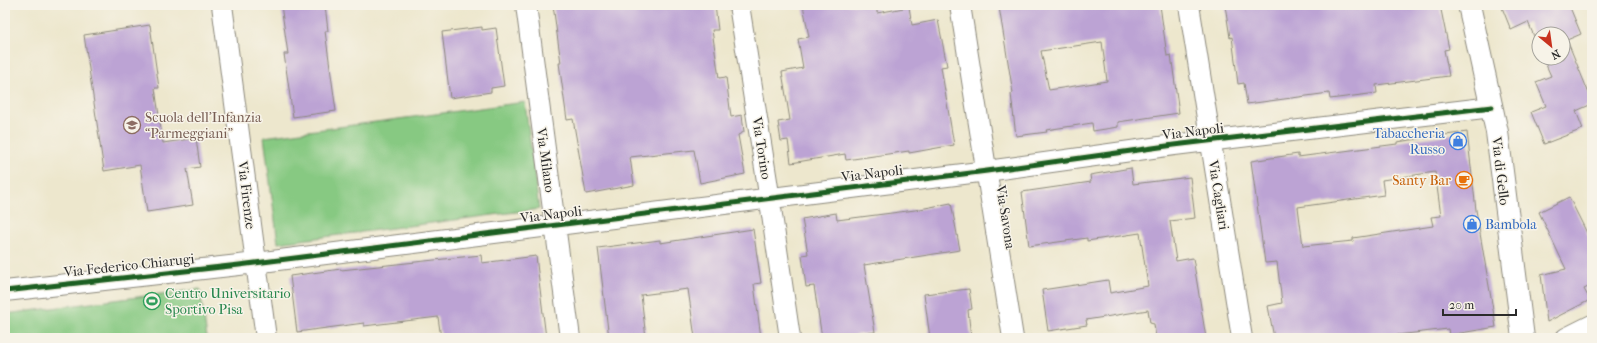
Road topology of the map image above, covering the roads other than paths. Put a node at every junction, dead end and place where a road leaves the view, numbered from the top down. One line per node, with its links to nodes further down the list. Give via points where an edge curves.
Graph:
1 (222, 5): 12 (street, Via Firenze)
2 (526, 5): 11 (street, Via Milano)
3 (739, 5): 10 (street, Via Torino)
4 (960, 5): 9 (street, Via Savona)
5 (1189, 5): 8 (street, Via Cagliari)
6 (1469, 5): 7 (street, Via di Gello)
7 (1492, 107): 8 (street, Via Napoli); 20 (street, Via di Gello)
8 (1211, 140): 9 (street, Via Napoli); 19 (street, Via Cagliari)
9 (987, 171): 10 (street, Via Napoli); 18 (street, Via Savona)
10 (770, 198): 11 (street, Via Napoli); 17 (street, Via Torino)
11 (555, 226): 12 (street, Via Napoli); 16 (street, Via Milano)
12 (255, 262): 13 (street, Via Federico Chiarugi); 15 (street, Via Firenze)
13 (5, 291)
14 (1592, 325): 21 (street)
15 (266, 338)
16 (570, 338)
17 (790, 338)
18 (1013, 338)
19 (1242, 338)
20 (1523, 338)
21 (1566, 338)

